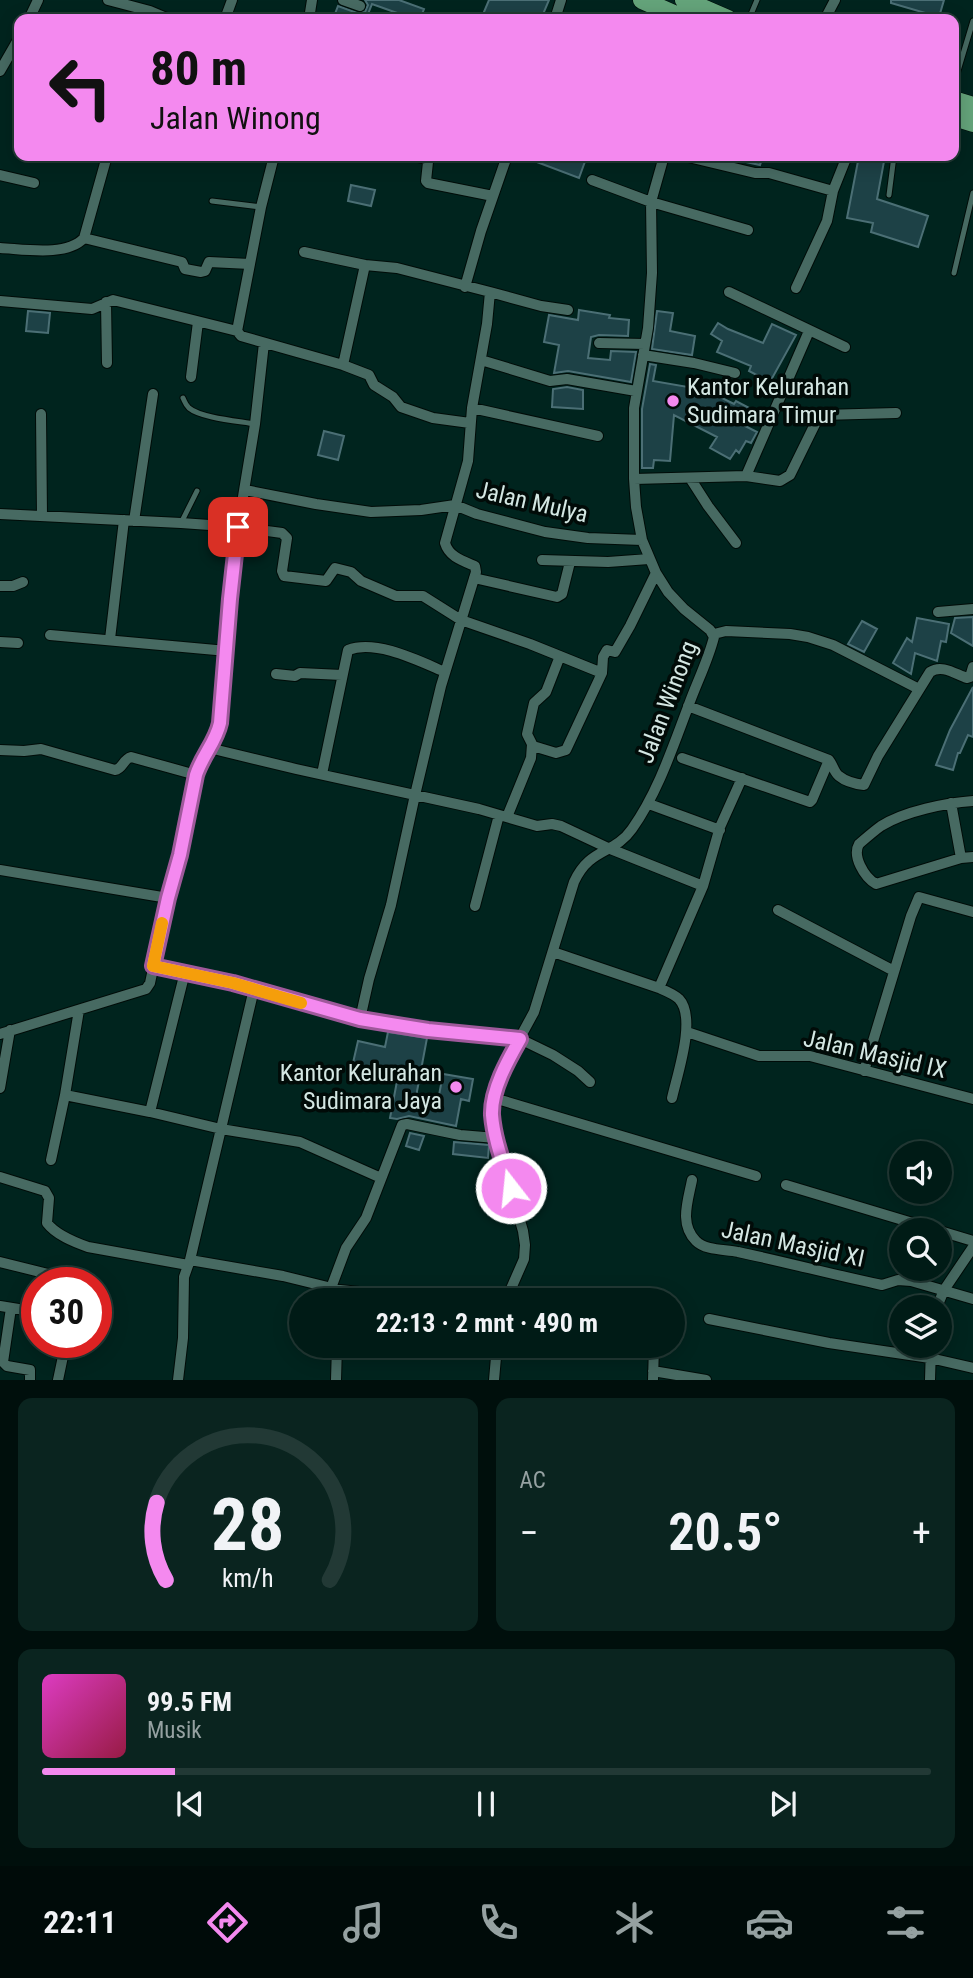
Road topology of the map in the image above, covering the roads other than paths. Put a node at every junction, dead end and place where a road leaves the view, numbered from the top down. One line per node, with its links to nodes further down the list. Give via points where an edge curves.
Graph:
1 (108, 0): 7 (street)
2 (155, 0): 7 (street)
3 (342, 0): 6 (street)
4 (642, 0): 9 (main road)
5 (684, 0): 10 (main road)
6 (360, 6)
7 (150, 11): 8 (street)
8 (156, 14)
9 (673, 14)
10 (714, 14)
11 (973, 21): 15 (lane)
12 (0, 46): 14 (street)
13 (14, 47): 14 (street)
14 (11, 52): 16 (street)
15 (959, 67)
16 (0, 71)
17 (106, 161): 36 (street)
18 (273, 161): 34 (street)
19 (427, 161): 31 (street, via 428,183)
20 (505, 161): 31 (street)
21 (663, 161): 33 (street, Jalan Winong)
22 (705, 161): 28 (street)
23 (845, 161): 28 (street)
24 (893, 161): 30 (lane)
25 (0, 176): 27 (street)
26 (592, 180): 33 (street)
27 (34, 183)
28 (833, 191): 43 (street, via 827,221)
29 (973, 193): 41 (lane)
30 (889, 195)
31 (493, 196): 42 (street)
32 (212, 201): 34 (lane)
33 (651, 202): 35 (street); 55 (street, Jalan Winong, via 651,284)
34 (261, 207): 39 (street)
35 (748, 230)
36 (84, 238): 37 (street, via 57,249); 39 (street, via 181,262 185,269 200,272 209,262)
37 (0, 248)
38 (304, 252): 40 (street)
39 (250, 264): 50 (street)
40 (365, 265): 42 (street, via 397,268); 58 (street)
41 (954, 273)
42 (465, 287): 44 (street)
43 (796, 288)
44 (490, 292): 48 (street); 56 (street)
45 (729, 292): 51 (street)
46 (0, 300): 47 (street, via 92,309)
47 (106, 302): 49 (street); 57 (street)
48 (568, 310)
49 (198, 322): 50 (street); 60 (street)
50 (237, 331): 52 (street)
51 (809, 331): 54 (street); 70 (street)
52 (264, 343): 58 (street); 68 (street)
53 (599, 343): 55 (street)
54 (845, 347)
55 (644, 349): 59 (street); 61 (street, Jalan Winong)
56 (481, 360): 61 (street, via 550,381 567,379); 64 (street)
57 (107, 363)
58 (343, 365): 67 (street, via 369,375 374,385 401,407)
59 (735, 373)
60 (191, 377)
61 (636, 391): 72 (street, Jalan Winong)
62 (153, 394): 78 (street)
63 (183, 398): 68 (lane, via 190,409 202,414)
64 (472, 408): 67 (street); 69 (street)
65 (41, 414): 77 (street)
66 (896, 414): 70 (street, via 822,415 786,479)
67 (470, 423): 75 (street, via 468,461)
68 (255, 424): 73 (street)
69 (598, 436)
70 (746, 476): 71 (street)
71 (691, 478): 72 (street); 82 (street)
72 (634, 479): 81 (street, Jalan Winong)
73 (245, 490): 75 (street, via 371,512); 80 (street)
74 (197, 491): 79 (lane)
75 (455, 505): 81 (street, Jalan Mulya, via 545,532); 87 (street, via 447,548 475,566)
76 (0, 514): 77 (street)
77 (42, 516): 78 (street)
78 (129, 520): 79 (street); 95 (street)
79 (181, 523): 80 (street)
80 (238, 527): 92 (street, via 286,536 284,576 326,581 335,568 396,596 423,596); 98 (street)
81 (642, 540): 83 (street, Jalan Winong)
82 (736, 543)
83 (649, 559): 85 (street); 86 (street, Jalan Winong)
84 (542, 560): 85 (street)
85 (570, 562): 87 (street, via 562,594 557,597)
86 (656, 573): 93 (street, Jalan Winong, via 684,610); 102 (street, via 615,652 608,650 603,657)
87 (474, 578): 92 (street)
88 (23, 582): 89 (street)
89 (0, 586)
90 (973, 609): 91 (street)
91 (938, 612)
92 (461, 620): 99 (street); 101 (street)
93 (714, 634): 105 (street, via 808,637); 106 (street, Jalan Winong)
94 (50, 635): 95 (street)
95 (110, 639): 98 (street)
96 (0, 642): 97 (street)
97 (18, 643)
98 (227, 650): 108 (street, via 220,723)
99 (560, 656): 102 (street); 107 (street, via 546,692 534,703 527,734)
100 (973, 667): 105 (street, via 967,678 935,668)
101 (445, 672): 104 (street, via 408,656 363,647 348,650); 115 (street)
102 (602, 673): 107 (street, via 566,750 556,754)
103 (276, 674): 104 (street)
104 (342, 675): 112 (street)
105 (919, 689): 111 (street, via 866,783 841,778)
106 (688, 706): 111 (street); 118 (street, Jalan Winong)
107 (533, 746): 119 (street, via 528,768)
108 (209, 748): 112 (street); 113 (street)
109 (0, 750): 113 (street, via 41,749 115,770 131,757)
110 (682, 758): 114 (street)
111 (829, 760): 114 (street, via 810,802)
112 (322, 774): 115 (street)
113 (196, 775): 125 (street)
114 (741, 778): 120 (street)
115 (415, 796): 119 (street); 136 (street)
116 (973, 800): 117 (street)
117 (951, 803): 122 (street); 122 (street, via 883,825 859,844 856,856 876,884)
118 (649, 804): 120 (street); 121 (street, Jalan Winong, via 624,839)
119 (503, 816): 121 (street, via 537,826 561,826); 126 (street)
120 (720, 830): 124 (street)
121 (608, 848): 124 (street); 129 (street, Jalan Winong, via 580,869)
122 (967, 858)
123 (0, 870): 125 (street)
124 (703, 886): 133 (street)
125 (168, 898): 130 (street)
126 (475, 906)
127 (778, 910): 131 (street)
128 (973, 912): 131 (street, via 919,897)
129 (553, 952): 133 (street); 139 (street, Jalan Winong, via 534,1012)
130 (153, 966): 132 (street); 135 (street, via 146,989)
131 (894, 971): 140 (street)
132 (186, 972): 134 (street); 147 (street)
133 (659, 988): 138 (street, via 682,1002)
134 (254, 989): 136 (street); 148 (street)
135 (79, 1010): 137 (street); 143 (street)
136 (360, 1019): 139 (street)
137 (5, 1032): 142 (street)
138 (687, 1032): 140 (street, Jalan Masjid IX, via 759,1056 810,1056); 145 (street)
139 (520, 1039): 141 (street, via 553,1055); 144 (street, Jalan Winong)
140 (864, 1071): 146 (street, Jalan Masjid IX)
141 (590, 1082)
142 (0, 1088)
143 (65, 1095): 147 (street); 150 (street)
144 (494, 1098): 149 (street); 151 (street)
145 (672, 1098)
146 (973, 1099)
147 (150, 1112): 148 (street)
148 (221, 1129): 153 (street, via 300,1142); 161 (street)
149 (496, 1138): 153 (street, via 403,1125); 165 (street, via 525,1245)
150 (51, 1160)
151 (756, 1176)
152 (0, 1177): 161 (street, via 43,1189 49,1198 47,1223 74,1242)
153 (381, 1178): 164 (street, via 366,1218 346,1248)
154 (692, 1180): 166 (street, Jalan Masjid XI, via 685,1221 702,1245 882,1285 901,1280)
155 (786, 1185): 156 (street)
156 (895, 1218)
157 (952, 1235): 158 (street)
158 (973, 1241)
159 (973, 1247): 166 (street)
160 (0, 1262): 162 (street)
161 (189, 1262): 163 (street, via 283,1276); 180 (street, via 184,1277)
162 (21, 1267)
163 (321, 1288)
164 (338, 1288)
165 (511, 1288)
166 (944, 1290): 167 (street); 168 (street, Jalan Masjid XI)
167 (942, 1295)
168 (973, 1299)
169 (5, 1307): 178 (street, via 3,1362 30,1370)
170 (709, 1319): 171 (street)
171 (889, 1352)
172 (63, 1358): 179 (street)
173 (337, 1358): 181 (street)
174 (495, 1358): 182 (street)
175 (930, 1358): 176 (street); 184 (street)
176 (973, 1368)
177 (653, 1375): 183 (street)
178 (30, 1380)
179 (58, 1380)
180 (178, 1380)
181 (336, 1380)
182 (494, 1380)
183 (706, 1380)
184 (930, 1380)

